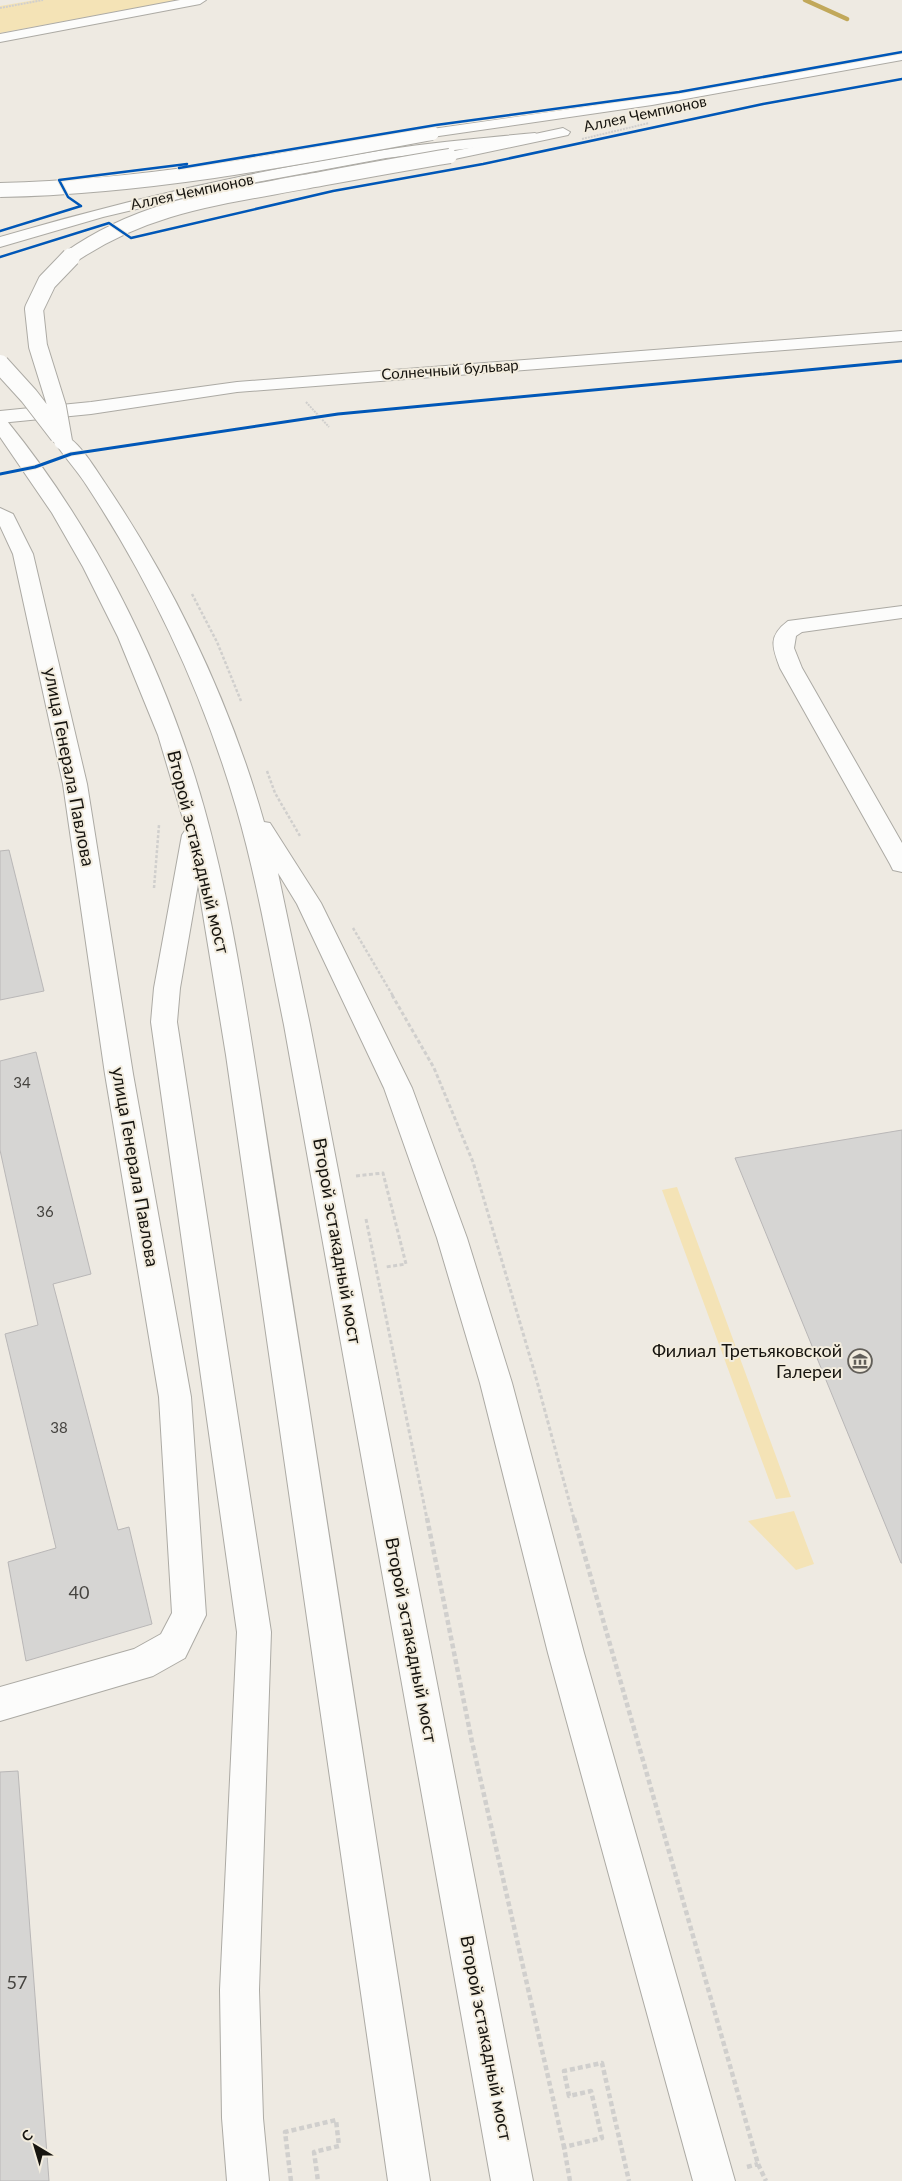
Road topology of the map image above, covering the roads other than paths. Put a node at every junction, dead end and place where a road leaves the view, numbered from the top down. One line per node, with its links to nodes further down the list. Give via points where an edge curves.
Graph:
1 (200, 0): 2 (main road)
2 (0, 38)
3 (902, 56): 5 (main road, Аллея Чемпионов)
4 (902, 64): 6 (main road, Аллея Чемпионов, via 687,104)
5 (528, 121): 9 (main road, Аллея Чемпионов); 10 (main road, bridge, via 432,133 149,182 72,189)
6 (599, 124)
7 (580, 128): 8 (main road, Аллея Чемпионов)
8 (544, 136): 9 (main road, Аллея Чемпионов); 16 (main road, bridge, via 175,208 121,227 75,253 45,285 37,300 34,317)
9 (386, 154): 11 (main road, Аллея Чемпионов, via 156,198)
10 (0, 190)
11 (0, 242)
12 (902, 336): 14 (main road, Солнечный бульвар, via 236,387 92,408)
13 (0, 364): 16 (main road, Второй эстакадный мост, bridge)
14 (0, 417)
15 (0, 425): 20 (main road, Второй эстакадный мост, via 60,509 120,617 169,735)
16 (63, 441): 19 (main road, Второй эстакадный мост, via 116,516 166,601 204,686)
17 (0, 514): 22 (main road, улица Генерала Павлова, via 6,518 23,554 75,784 119,1074 175,1397 189,1615 173,1646 141,1664)
18 (902, 612): 21 (main road, via 796,626 786,633 783,648 791,668)
19 (248, 807): 25 (main road, Второй эстакадный мост, via 297,1024); 26 (main road, via 309,903 398,1088 452,1238 496,1383 566,1653)
20 (195, 825): 23 (main road, via 164,1022 254,1632 240,2006 240,2068); 24 (main road, Второй эстакадный мост, via 218,923 240,1055)
21 (902, 864)
22 (0, 1704)
23 (248, 2181)
24 (410, 2181)
25 (512, 2181)
26 (714, 2181)

